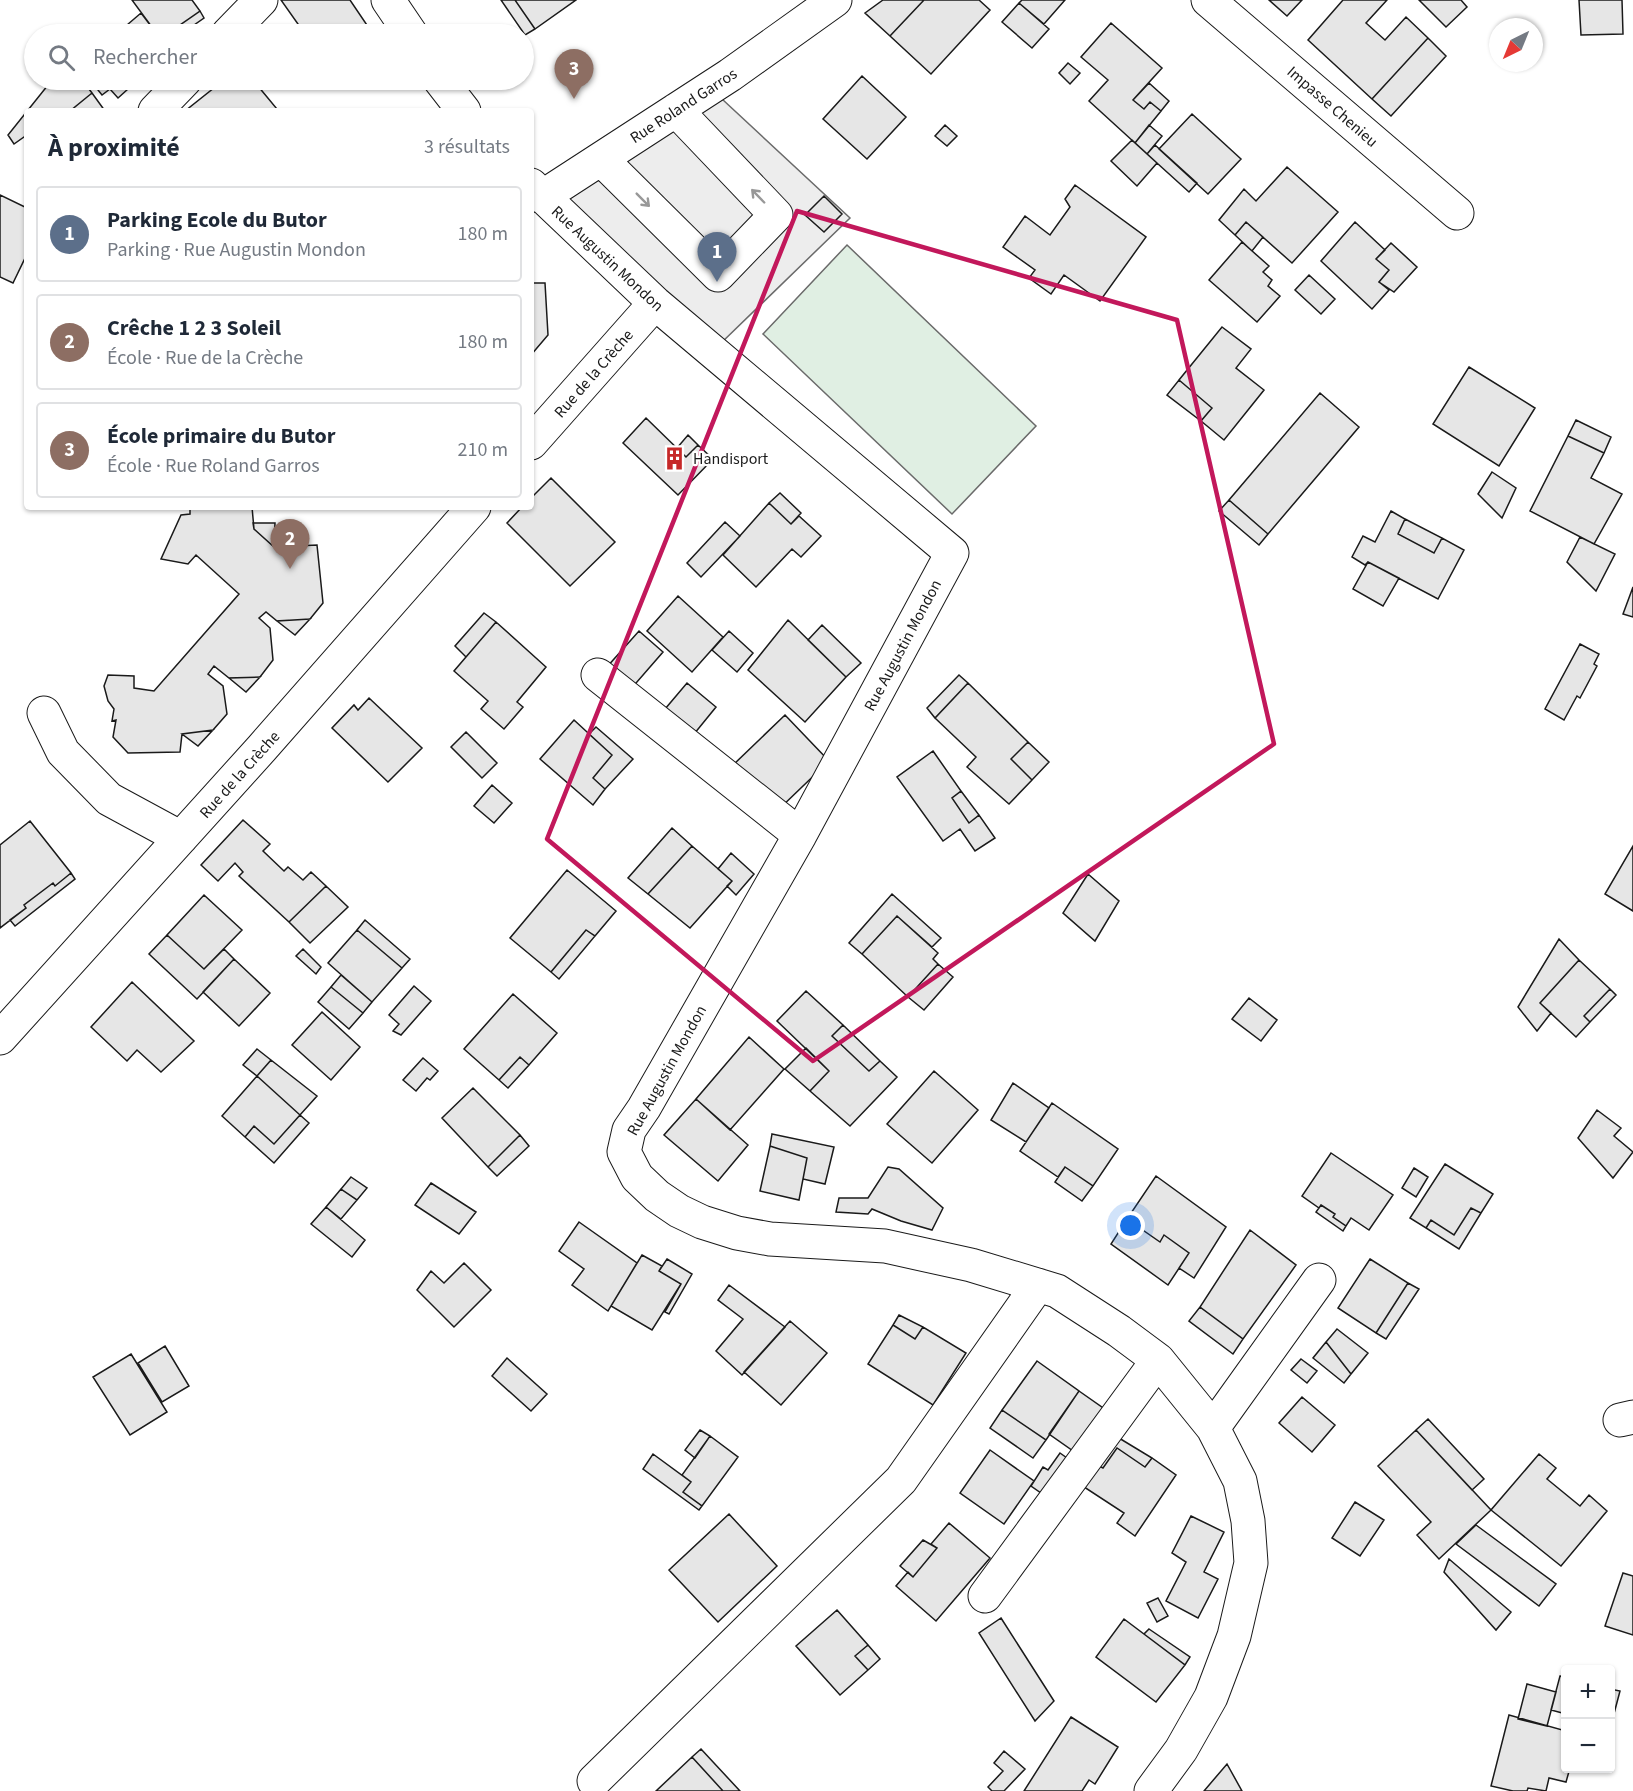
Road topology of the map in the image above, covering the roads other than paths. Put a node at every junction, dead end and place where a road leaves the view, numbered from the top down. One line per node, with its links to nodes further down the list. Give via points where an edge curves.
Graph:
1 (261, 0): 5 (street)
2 (388, 0): 6 (street)
3 (835, 0): 11 (street, Rue Roland Garros)
4 (1208, 0): 14 (street, Impasse Chenieu)
5 (238, 24)
6 (404, 24)
7 (175, 90): 9 (street)
8 (448, 90): 10 (street)
9 (158, 108)
10 (462, 108)
11 (676, 110): 12 (street, Rue Roland Garros); 12 (street, one-way to 11, via 718,275 776,215)
12 (601, 159): 13 (street, Rue Roland Garros)
13 (537, 191): 15 (street, Rue Augustin Mondon)
14 (1457, 213)
15 (655, 303): 16 (street, Rue de la Crèche); 20 (street, Rue Augustin Mondon, via 952,553)
16 (534, 440)
17 (471, 510): 21 (street, Rue de la Crèche)
18 (598, 675): 20 (street)
19 (44, 713): 21 (street, via 63,752 109,799)
20 (800, 835): 24 (street, Rue Augustin Mondon, via 629,1130 624,1152 629,1165 657,1196 679,1211 728,1230 770,1239 885,1246 971,1264)
21 (181, 838): 22 (street, Rue de la Crèche)
22 (0, 1038)
23 (1319, 1280): 26 (street)
24 (1038, 1285): 25 (street, Rue Augustin Mondon, via 1057,1291); 28 (street, via 901,1480)
25 (1158, 1360): 26 (street, Rue Augustin Mondon); 27 (street)
26 (1213, 1428): 29 (street, Rue Augustin Mondon, via 1240,1481 1251,1563 1234,1636 1211,1697 1181,1750)
27 (985, 1596)
28 (594, 1781)
29 (1151, 1791)

